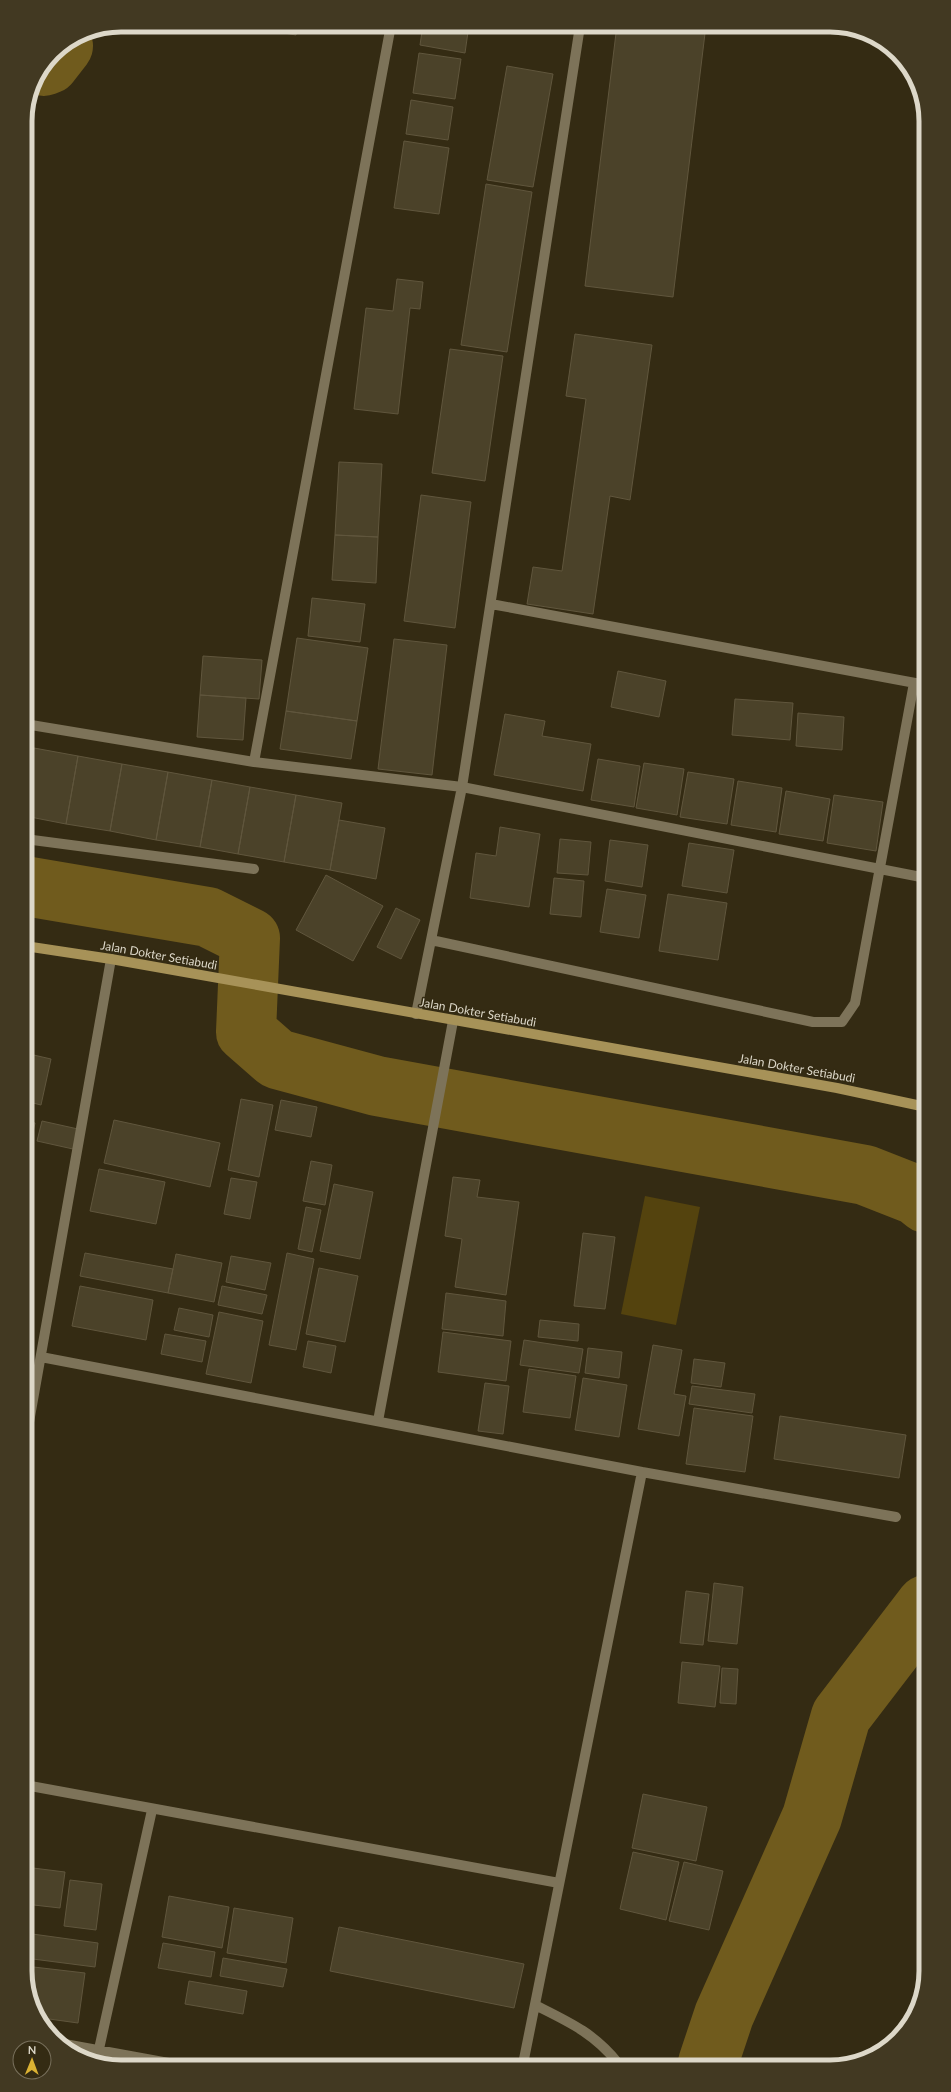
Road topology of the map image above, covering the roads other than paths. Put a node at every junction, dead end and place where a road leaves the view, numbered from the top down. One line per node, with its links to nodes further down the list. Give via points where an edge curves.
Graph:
1 (389, 32): 7 (street)
2 (579, 32): 3 (street)
3 (491, 604): 4 (street); 8 (street)
4 (914, 682): 5 (street); 11 (street)
5 (919, 683)
6 (32, 725): 7 (street)
7 (254, 762): 8 (street)
8 (462, 787): 11 (street); 13 (street)
9 (32, 840): 10 (street)
10 (254, 869)
11 (880, 869): 12 (street); 13 (street, via 855,1003 842,1022 813,1022)
12 (919, 877)
13 (431, 940): 16 (street)
14 (32, 947): 15 (main road, Jalan Dokter Setiabudi)
15 (111, 959): 16 (main road, Jalan Dokter Setiabudi); 19 (street)
16 (416, 1014): 17 (main road, Jalan Dokter Setiabudi)
17 (453, 1021): 18 (main road, Jalan Dokter Setiabudi, via 837,1088); 21 (street)
18 (919, 1106)
19 (41, 1357): 20 (street); 21 (street)
20 (32, 1406)
21 (378, 1421): 22 (street)
22 (642, 1472): 23 (street); 26 (street)
23 (896, 1517)
24 (32, 1787): 25 (street)
25 (152, 1810): 26 (street); 29 (street)
26 (559, 1883): 27 (street)
27 (535, 2005): 31 (street); 32 (street, via 585,2030 607,2049)
28 (71, 2045): 29 (street)
29 (99, 2049): 30 (street)
30 (155, 2060)
31 (524, 2060)
32 (615, 2060)

